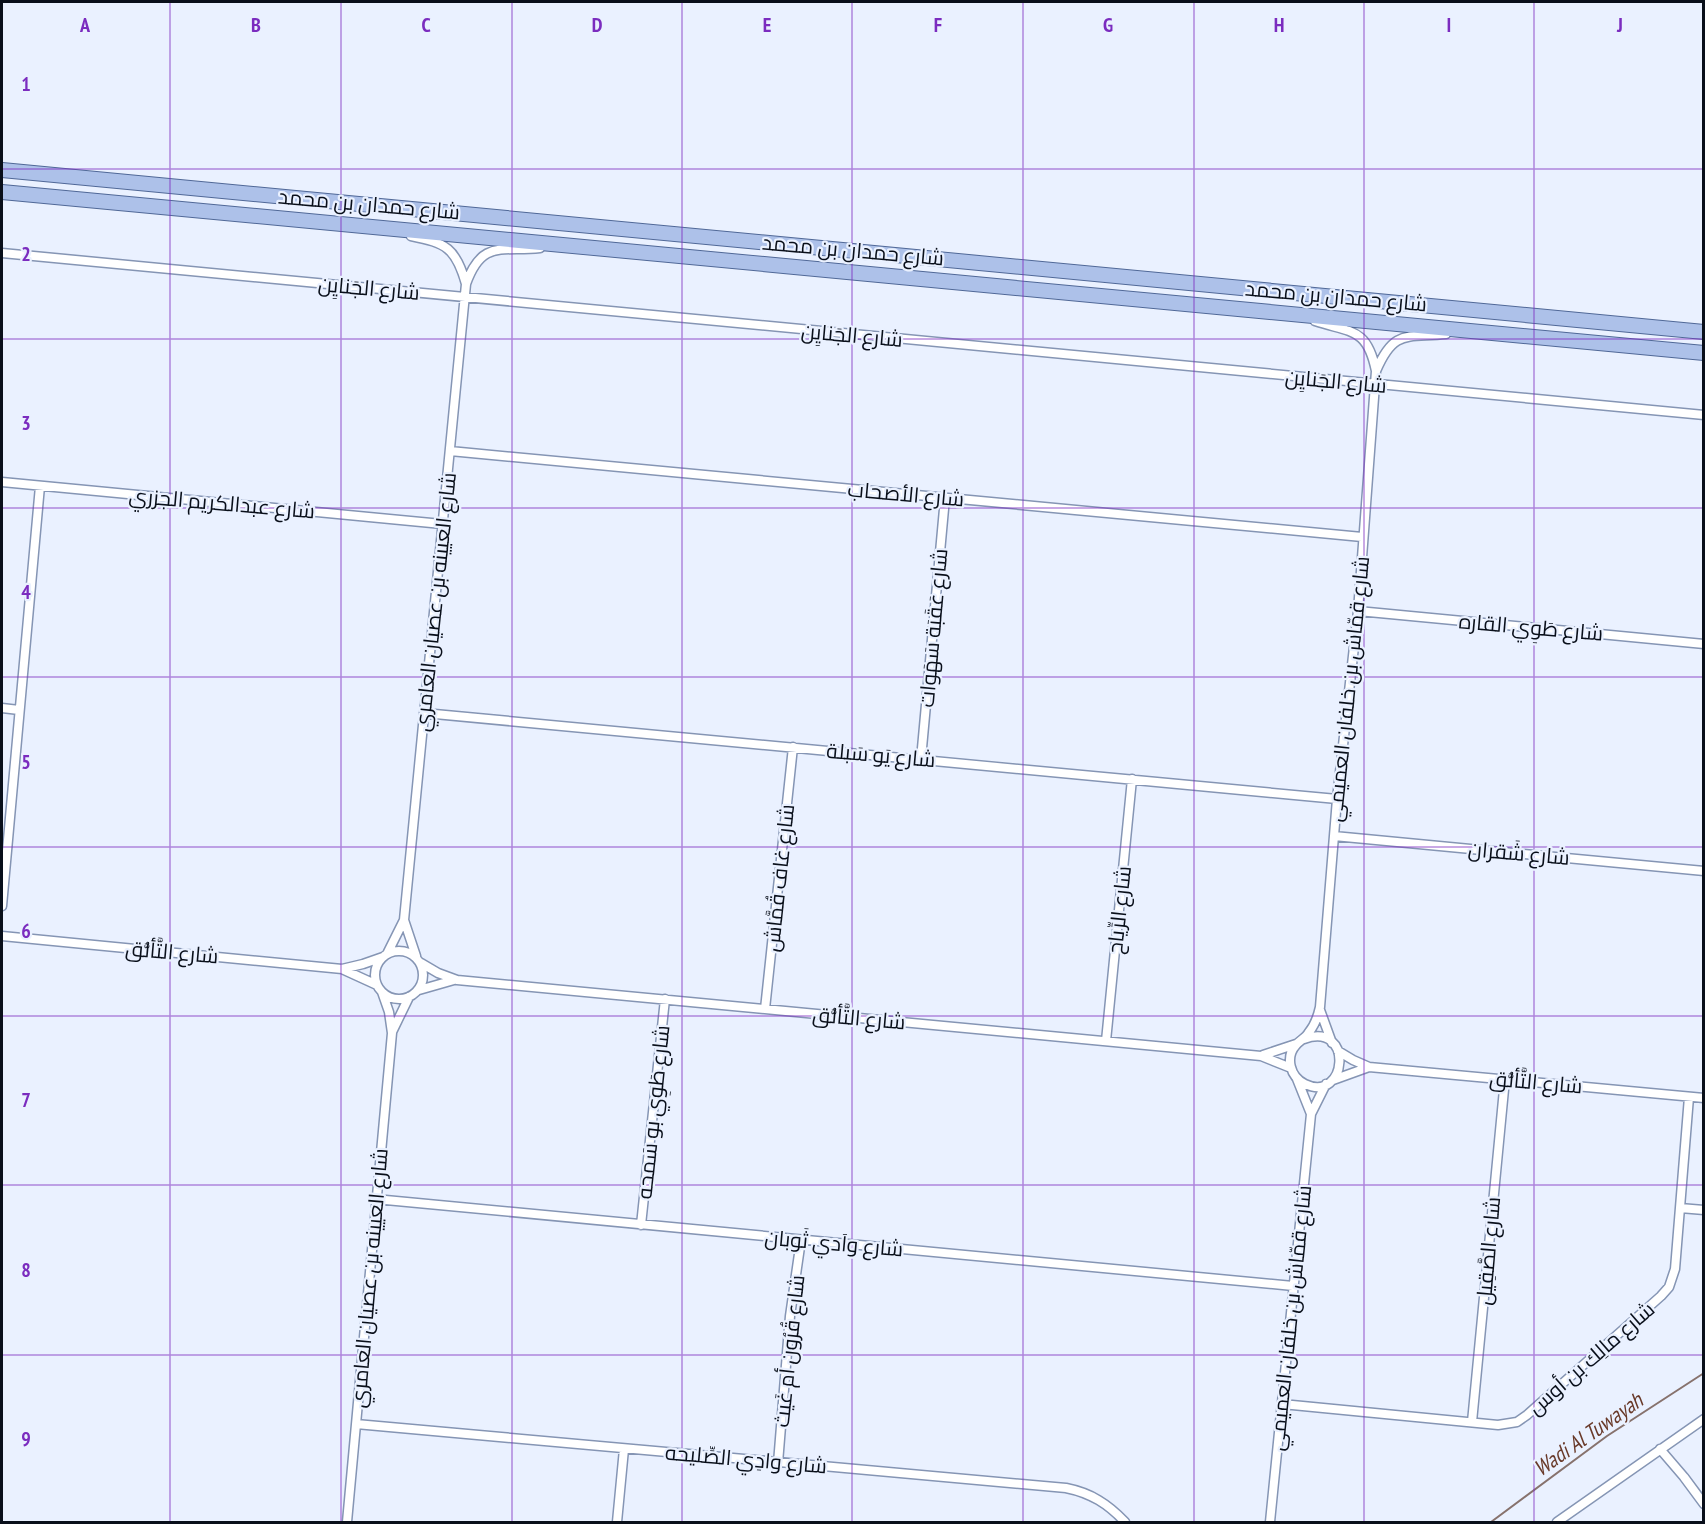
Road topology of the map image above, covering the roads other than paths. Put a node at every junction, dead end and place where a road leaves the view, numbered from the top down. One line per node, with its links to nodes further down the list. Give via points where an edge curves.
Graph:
1 (2, 170): 10 (main road, شارع حمدان بن محمد)
2 (2, 192): 3 (main road, شارع حمدان بن محمد)
3 (372, 227): 4 (main road, شارع حمدان بن محمد); 6 (street, شارع العيينه بن عصيان العامري, via 444,245 457,258)
4 (559, 244): 6 (street, شارع العيينه بن عصيان العامري, via 489,252 478,260); 8 (main road, شارع حمدان بن محمد)
5 (2, 253): 7 (street, شارع الجَنايِن)
6 (466, 284): 7 (street, شارع العيينه بن عصيان العامري)
7 (465, 297): 13 (street, شارع الجَنايِن); 15 (street, شارع العيينه بن عصيان العامري)
8 (1302, 316): 9 (main road, شارع حمدان بن محمد); 12 (street, via 1361,337 1371,352)
9 (1467, 331): 11 (main road, شارع حمدان بن محمد); 12 (street, شارع قمّاش بن خلفان العميمي, via 1400,339 1385,352)
10 (1704, 332)
11 (1704, 353)
12 (1376, 371): 13 (street, شارع قمّاش بن خلفان العميمي)
13 (1374, 384): 14 (street, شارع الجَنايِن); 20 (street, شارع قمّاش بن خلفان العميمي)
14 (1704, 415)
15 (450, 451): 18 (street, شارع الأصحاب); 19 (street, شارع العيينه بن عصيان العامري)
16 (2, 482): 17 (street, شارع عبدالكريم الجزري)
17 (40, 486): 19 (street, شارع عبدالكريم الجزري); 24 (street)
18 (945, 498): 20 (street, شارع الأصحاب); 27 (street, شارع عَقَبَة سَهَوات)
19 (442, 524): 25 (street, شارع العيينه بن عصيان العامري)
20 (1362, 537): 21 (street, شارع قمّاش بن خلفان العميمي)
21 (1358, 611): 22 (street, شارع طَوِي القاره); 29 (street, شارع قمّاش بن خلفان العميمي)
22 (1704, 644)
23 (2, 708): 24 (street)
24 (19, 710): 32 (street)
25 (424, 713): 26 (street, شارع يَو سَبلة); 33 (street, شارع العيينه بن عصيان العامري)
26 (793, 747): 27 (street, شارع يَو سَبلة); 44 (street, شارع غاف قُمَّاش)
27 (921, 759): 28 (street, شارع يَو سَبلة)
28 (1132, 779): 29 (street, شارع يَو سَبلة); 46 (street, شارع الرِّياح)
29 (1337, 799): 30 (street, شارع قمّاش بن خلفان العميمي)
30 (1334, 836): 31 (street, شارع شَقران); 43 (street, شارع قمّاش بن خلفان العميمي)
31 (1704, 871)
32 (2, 906)
33 (404, 920): 35 (street, شارع العيينه بن عصيان العامري); 36 (street, شارع العيينه بن عصيان العامري)
34 (2, 936): 37 (street, شارع التَّألُّق)
35 (386, 954): 36 (street, via 404,951); 37 (street, شارع التَّألُّق); 39 (street, via 376,967)
36 (419, 960): 38 (street, شارع التَّألُّق); 40 (street, via 424,974)
37 (342, 969): 39 (street, شارع التَّألُّق)
38 (457, 980): 40 (street, شارع التَّألُّق); 42 (street, شارع التَّألُّق)
39 (380, 988): 41 (street, via 398,999); 45 (street, شارع العيينه بن عصيان العامري)
40 (418, 990): 41 (street)
41 (409, 997): 45 (street, شارع العيينه بن عصيان العامري)
42 (665, 999): 44 (street, شارع التَّألُّق); 62 (street, شارع طَوِي بو سَمحه)
43 (1320, 1007): 47 (street, شارع قمّاش بن خلفان العميمي, via 1315,1024); 48 (street, شارع قمّاش بن خلفان العميمي)
44 (765, 1009): 46 (street, شارع التَّألُّق)
45 (392, 1033): 59 (street, شارع العيينه بن عصيان العامري)
46 (1106, 1041): 50 (street, شارع التَّألُّق)
47 (1300, 1041): 48 (street, via 1316,1036); 50 (street, شارع التَّألُّق); 52 (street, via 1291,1053)
48 (1332, 1043): 49 (street)
49 (1338, 1051): 51 (street, شارع التَّألُّق); 55 (street, via 1340,1066)
50 (1261, 1056): 52 (street, شارع التَّألُّق)
51 (1369, 1067): 54 (street, شارع التَّألُّق); 55 (street, شارع التَّألُّق)
52 (1291, 1068): 53 (street)
53 (1298, 1079): 55 (street, via 1308,1085); 58 (street, شارع قمّاش بن خلفان العميمي)
54 (1505, 1080): 56 (street, شارع التَّألُّق); 67 (street, شارع الصَّقِيل)
55 (1329, 1082): 58 (street, شارع قمّاش بن خلفان العميمي)
56 (1689, 1096): 57 (street, شارع التَّألُّق); 60 (street, شارع مالِك بن أوس)
57 (1704, 1098)
58 (1311, 1114): 64 (street, شارع قمّاش بن خلفان العميمي)
59 (375, 1199): 62 (street, شارع واَدي ثَوبان); 68 (street, شارع العيينه بن عصيان العامري)
60 (1680, 1208): 61 (street); 67 (street, شارع مالِك بن أوس, via 1675,1269 1661,1296 1522,1419 1504,1425)
61 (1704, 1210)
62 (641, 1225): 63 (street, شارع واَدي ثَوبان)
63 (801, 1240): 64 (street, شارع واَدي ثَوبان); 71 (street, شارع قُرُون أم غَيث, via 790,1316)
64 (1293, 1286): 65 (street, شارع قمّاش بن خلفان العميمي)
65 (1282, 1404): 67 (street, شارع مالِك بن أوس); 77 (street, شارع قمّاش بن خلفان العميمي)
66 (1704, 1419): 70 (street)
67 (1472, 1422)
68 (356, 1424): 69 (street, شارع وادِي الصِّليحه); 74 (street, شارع العيينه بن عصيان العامري)
69 (624, 1449): 71 (street, شارع وادِي الصِّليحه); 75 (street)
70 (1660, 1449): 72 (street); 73 (street)
71 (778, 1462): 76 (street, شارع وادِي الصِّليحه, via 1079,1491 1099,1499)
72 (1704, 1504)
73 (1561, 1521)
74 (346, 1522)
75 (617, 1522)
76 (1125, 1522)
77 (1270, 1522)

